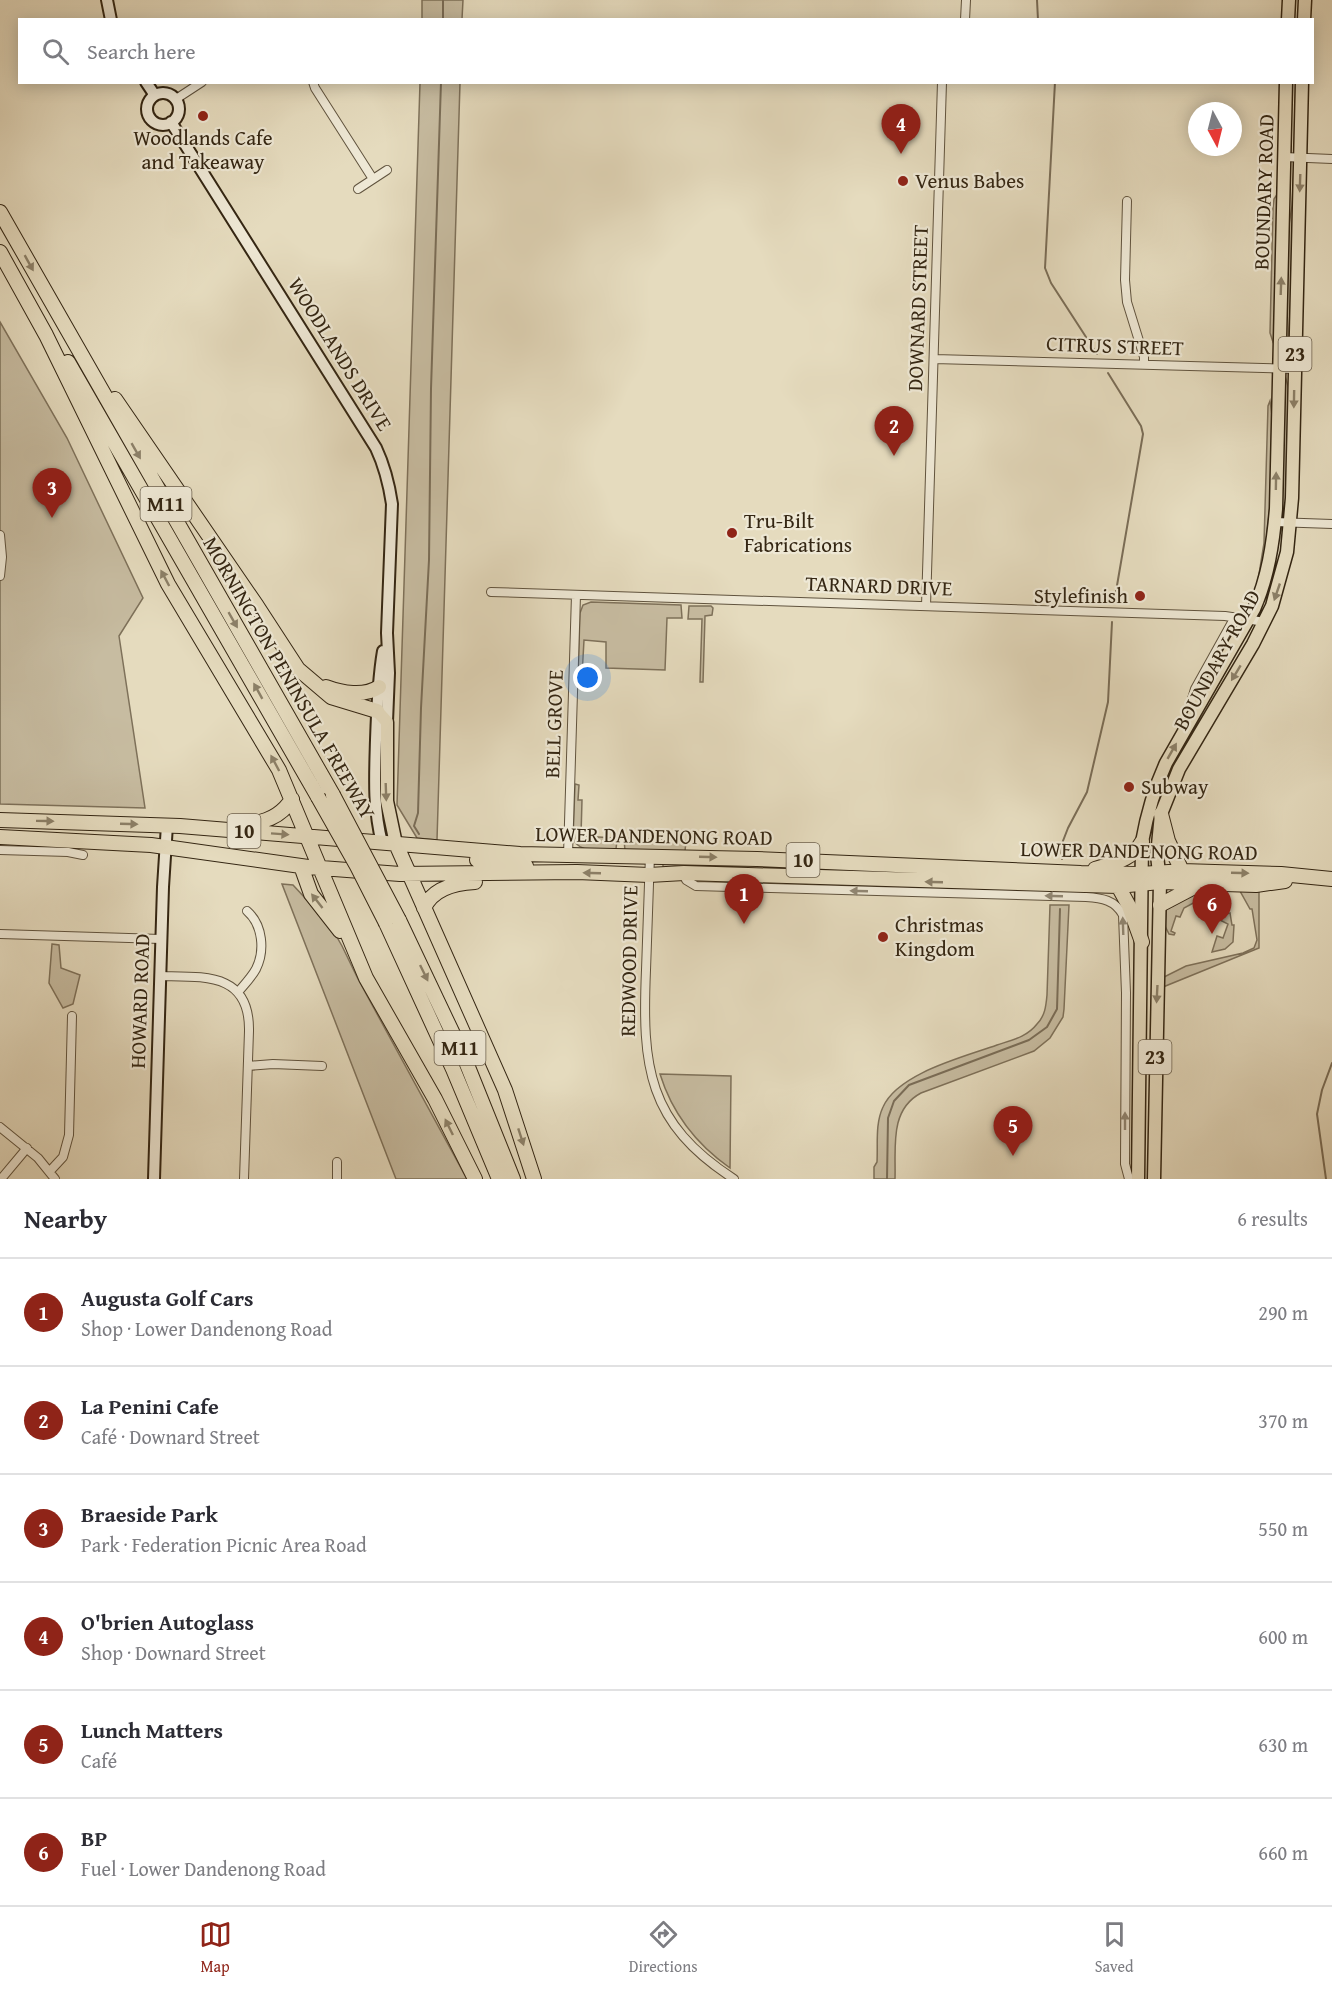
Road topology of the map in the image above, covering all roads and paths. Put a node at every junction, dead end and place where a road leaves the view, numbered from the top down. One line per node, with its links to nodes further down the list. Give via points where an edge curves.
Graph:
1 (107, 0): 5 (street)
2 (966, 0): 6 (street)
3 (1289, 0): 7 (main road)
4 (1305, 0): 8 (main road)
5 (111, 18)
6 (965, 18)
7 (1288, 18)
8 (1304, 18)
9 (147, 84): 15 (street)
10 (199, 84): 16 (street)
11 (314, 84): 22 (street)
12 (942, 84): 29 (street, DOWNARD STREET)
13 (1286, 84): 18 (main road, BOUNDARY ROAD / 23)
14 (1302, 84): 19 (main road, BOUNDARY ROAD / 23)
15 (154, 94): 16 (street, via 163,92); 17 (street, via 147,102 148,117 156,124)
16 (176, 99): 17 (street, via 178,113)
17 (171, 122): 45 (street, WOODLANDS DRIVE, via 384,465 392,504)
18 (1284, 157): 19 (street); 31 (main road, BOUNDARY ROAD / 23, one-way to 18)
19 (1301, 158): 20 (street); 32 (main road, BOUNDARY ROAD / 23, one-way to 32)
20 (1332, 159)
21 (387, 170): 22 (street)
22 (373, 179): 23 (street)
23 (358, 189)
24 (1127, 201): 30 (street, via 1127,302)
25 (0, 212): 28 (highway, MORNINGTON PENINSULA FREEWAY / M11, one-way to 28)
26 (0, 245): 87 (highway, MORNINGTON PENINSULA FREEWAY / M11, one-way to 26, bridge)
27 (0, 252): 51 (highway, one-way to 27, via 270,753 168,584 46,335)
28 (60, 318): 46 (highway); 87 (highway, MORNINGTON PENINSULA FREEWAY / M11, one-way to 87, bridge, via 333,795)
29 (934, 359): 30 (street, CITRUS STREET); 41 (street, DOWNARD STREET)
30 (1144, 364): 31 (street, CITRUS STREET)
31 (1279, 369): 32 (street, CITRUS STREET); 33 (main road, BOUNDARY ROAD / 23, one-way to 31)
32 (1295, 369): 34 (main road, BOUNDARY ROAD / 23, one-way to 34)
33 (1275, 522): 34 (street); 43 (main road, BOUNDARY ROAD / 23, via 1267,572)
34 (1291, 522): 35 (street); 44 (main road, BOUNDARY ROAD / 23, one-way to 44, via 1284,569)
35 (1332, 524)
36 (0, 535): 37 (street)
37 (0, 543): 38 (street)
38 (0, 576)
39 (491, 592): 40 (street, TARNARD DRIVE)
40 (576, 595): 41 (street, TARNARD DRIVE); 65 (street, BELL GROVE)
41 (926, 606): 42 (street, TARNARD DRIVE)
42 (1235, 617): 43 (street, TARNARD DRIVE); 49 (street, BOUNDARY ROAD, via 1195,689)
43 (1249, 619): 44 (street, TARNARD DRIVE); 49 (main road, BOUNDARY ROAD / 23)
44 (1265, 622): 52 (main road, BOUNDARY ROAD / 23, one-way to 52, via 1185,759)
45 (387, 633): 47 (street, WOODLANDS DRIVE); 50 (street, WOODLANDS DRIVE)
46 (308, 679): 47 (highway, via 348,692); 48 (highway, via 331,697)
47 (379, 687): 48 (street, WOODLANDS DRIVE)
48 (377, 711): 50 (main road); 59 (street, WOODLANDS DRIVE, via 375,800)
49 (1192, 716): 58 (main road, BOUNDARY ROAD / 23, one-way to 49, via 1156,785)
50 (387, 722): 61 (main road, WOODLANDS DRIVE, one-way to 61, via 387,801)
51 (292, 799): 54 (highway, via 280,813 261,822); 55 (highway)
52 (1161, 814): 69 (highway); 76 (main road, BOUNDARY ROAD / 23)
53 (0, 820): 54 (highway, 10, one-way to 54)
54 (174, 826): 55 (highway, 10, one-way to 55); 60 (street, HOWARD ROAD)
55 (307, 836): 59 (highway, 10); 68 (highway)
56 (0, 837): 57 (highway, LOWER DANDENONG ROAD / 10)
57 (91, 841): 60 (highway, LOWER DANDENONG ROAD / 10); 63 (street, LOWER DANDENONG ROAD)
58 (1142, 842): 73 (highway, via 1129,857); 78 (main road, BOUNDARY ROAD / 23)
59 (382, 843): 61 (highway, via 388,849)
60 (165, 847): 67 (highway, LOWER DANDENONG ROAD / 10); 89 (street, HOWARD ROAD)
61 (398, 849): 65 (highway, LOWER DANDENONG ROAD / 10); 70 (highway); 74 (highway)
62 (0, 850): 63 (street, LOWER DANDENONG ROAD)
63 (65, 852): 64 (street, LOWER DANDENONG ROAD)
64 (83, 855)
65 (568, 855): 66 (highway, LOWER DANDENONG ROAD / 10)
66 (650, 855): 73 (highway, LOWER DANDENONG ROAD / 10, one-way to 73); 75 (street, REDWOOD DRIVE)
67 (301, 866): 68 (highway, LOWER DANDENONG ROAD / 10); 91 (highway, one-way to 67, via 311,894)
68 (319, 868): 74 (highway, LOWER DANDENONG ROAD / 10); 91 (highway)
69 (1182, 871): 76 (highway, LOWER DANDENONG ROAD / 10); 77 (highway, LOWER DANDENONG ROAD / 10, one-way to 77)
70 (565, 872): 71 (highway, LOWER DANDENONG ROAD / 10); 75 (highway, LOWER DANDENONG ROAD / 10, one-way to 70)
71 (545, 873): 74 (highway, LOWER DANDENONG ROAD / 10); 85 (highway, via 451,885)
72 (684, 873): 75 (highway, LOWER DANDENONG ROAD / 10); 81 (highway, LOWER DANDENONG ROAD / 10, one-way to 72); 83 (street, LOWER DANDENONG ROAD, one-way to 72, via 696,886 686,880)
73 (1081, 873): 78 (highway, LOWER DANDENONG ROAD / 10)
74 (408, 874): 85 (highway)
75 (649, 874): 112 (street, REDWOOD DRIVE, via 644,1017 652,1082 667,1114 689,1144)
76 (1159, 877): 78 (highway, LOWER DANDENONG ROAD / 10); 80 (highway, LOWER DANDENONG ROAD / 10); 84 (main road, BOUNDARY ROAD / 23)
77 (1308, 878): 79 (highway, LOWER DANDENONG ROAD / 10); 80 (highway, LOWER DANDENONG ROAD / 10, via 1256,885)
78 (1142, 879): 82 (highway, LOWER DANDENONG ROAD / 10); 90 (main road, BOUNDARY ROAD / 23)
79 (1332, 879)
80 (1202, 884): 84 (highway)
81 (1092, 885): 82 (highway, LOWER DANDENONG ROAD / 10); 83 (street, LOWER DANDENONG ROAD)
82 (1118, 886): 90 (highway)
83 (1075, 897): 95 (street, LOWER DANDENONG ROAD, one-way to 83, via 1119,907 1098,898)
84 (1160, 905): 115 (main road, BOUNDARY ROAD / 23, one-way to 115)
85 (424, 908): 111 (highway, one-way to 111, via 505,1090)
86 (247, 911): 94 (street, via 260,932 261,951 254,972)
87 (392, 921): 109 (highway, MORNINGTON PENINSULA FREEWAY / M11); 110 (highway, MORNINGTON PENINSULA FREEWAY / M11, one-way to 110, via 464,1057)
88 (0, 934): 89 (street)
89 (161, 939): 93 (street, HOWARD ROAD)
90 (1142, 942): 92 (main road, BOUNDARY ROAD / 23)
91 (361, 967): 108 (highway, one-way to 91)
92 (1140, 974): 95 (street); 114 (main road, BOUNDARY ROAD / 23)
93 (160, 976): 94 (street, via 212,978); 105 (street, HOWARD ROAD)
94 (238, 992): 97 (street, via 249,1014)
95 (1126, 993): 113 (street, one-way to 95, via 1125,1164)
96 (72, 1016): 102 (street, via 68,1143)
97 (248, 1066): 98 (street); 106 (street)
98 (322, 1066)
99 (0, 1127): 100 (street)
100 (27, 1149): 102 (street); 103 (street)
101 (337, 1162): 107 (street)
102 (50, 1171): 104 (street)
103 (1, 1179)
104 (55, 1179)
105 (154, 1179)
106 (244, 1179)
107 (337, 1179)
108 (475, 1179)
109 (499, 1179)
110 (513, 1179)
111 (534, 1179)
112 (734, 1179)
113 (1129, 1179)
114 (1138, 1179)
115 (1154, 1179)

